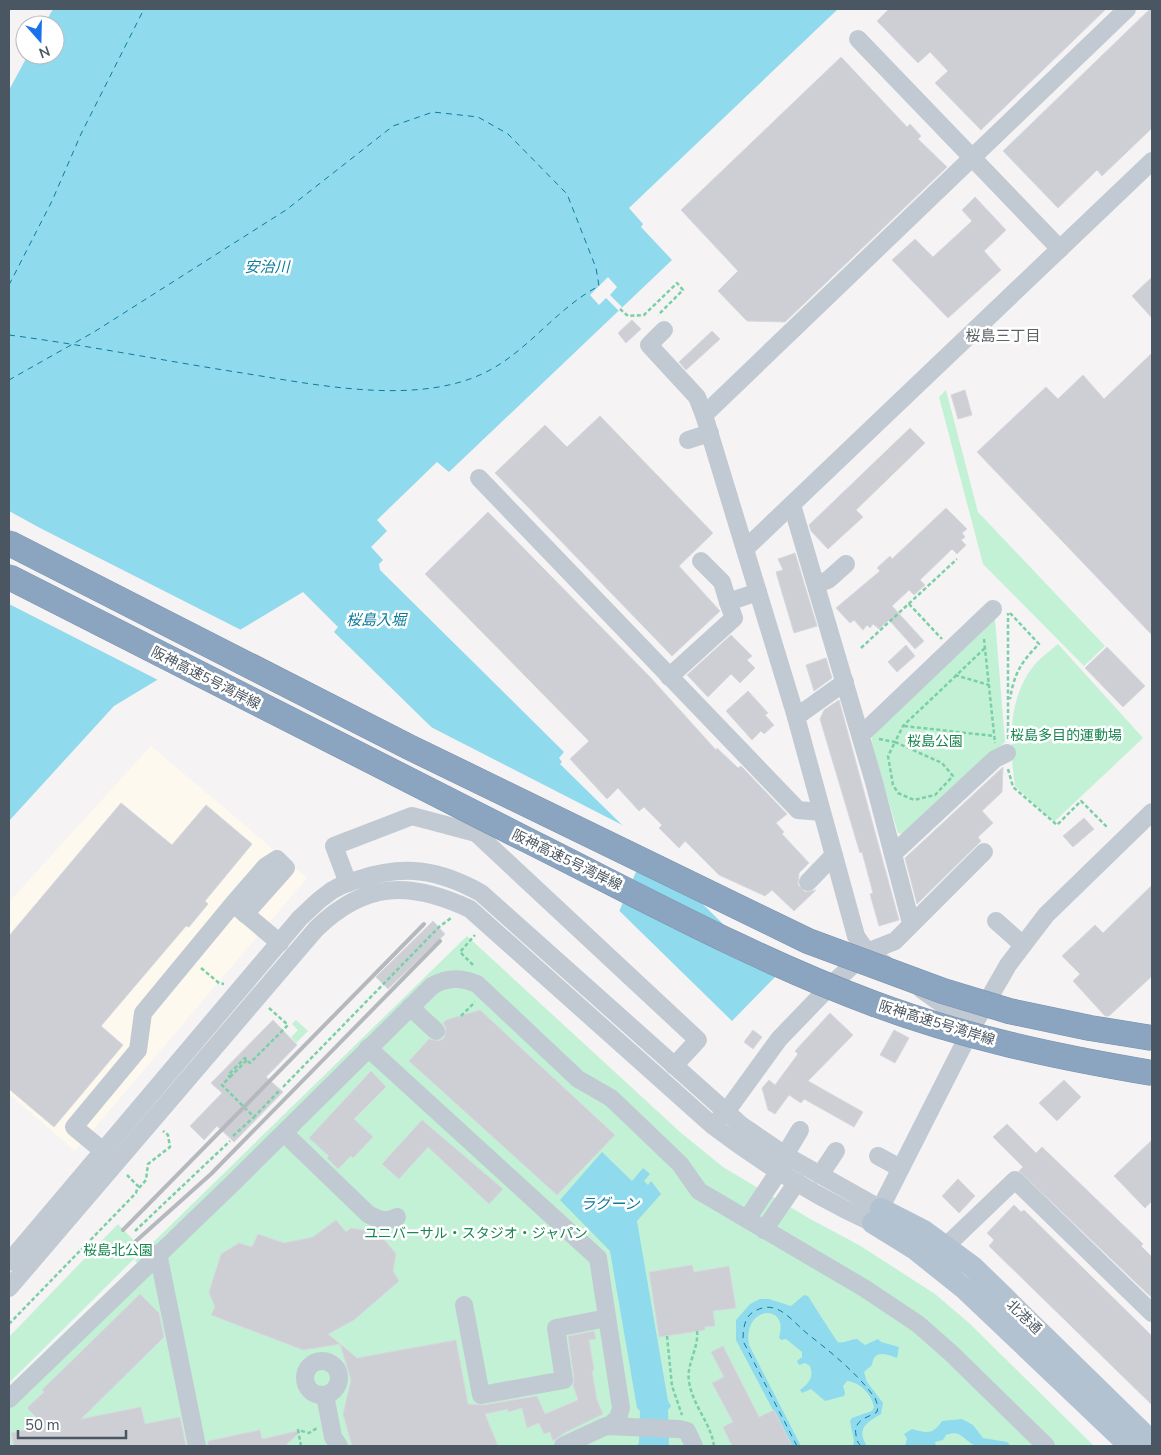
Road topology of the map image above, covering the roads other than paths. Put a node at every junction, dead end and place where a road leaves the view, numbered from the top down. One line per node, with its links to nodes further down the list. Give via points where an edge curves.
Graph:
1 (1127, 9): 3 (street)
2 (858, 39): 3 (street)
3 (971, 157): 5 (street); 7 (street)
4 (1152, 161): 5 (street)
5 (1060, 250): 11 (street)
6 (661, 323): 7 (street, via 649,345 697,398)
7 (704, 415): 8 (street)
8 (710, 433): 9 (street); 13 (street)
9 (688, 440)
10 (479, 478): 21 (street)
11 (792, 505): 13 (street); 17 (street)
12 (9, 543): 43 (highway, bridge, via 409,747 808,941 943,991 1009,1011)
13 (745, 550): 18 (street)
14 (700, 561): 19 (street, via 722,582)
15 (846, 564): 17 (street, via 828,580)
16 (9, 577): 46 (highway, 阪神高速5号湾岸線, bridge, via 390,772 792,970 872,1003 1000,1043)
17 (816, 584): 22 (street)
18 (758, 592): 19 (street); 23 (street)
19 (728, 602): 21 (street, via 734,618)
20 (1001, 611): 24 (street, via 980,622)
21 (669, 677): 26 (street, via 798,810)
22 (845, 682): 23 (street); 24 (street)
23 (796, 717): 26 (street)
24 (861, 735): 29 (street)
25 (1001, 756): 29 (street)
26 (822, 812): 30 (street)
27 (1152, 812): 36 (street, via 1046,915)
28 (984, 852): 34 (street)
29 (894, 854): 34 (street)
30 (834, 855): 31 (street); 37 (street, via 856,936)
31 (808, 882)
32 (348, 883): 35 (street, via 326,894 300,918); 45 (street, via 379,873 407,869 438,874 460,882 514,921); 45 (street, via 334,846 412,816 476,833 698,1040)
33 (996, 921): 36 (street)
34 (911, 924): 37 (street, via 895,941)
35 (280, 943): 51 (street); 51 (street, via 239,909 143,1013 138,1050 74,1127)
36 (1024, 945): 41 (street, via 1008,965)
37 (868, 952): 38 (street); 41 (street)
38 (832, 984): 39 (street); 47 (street, via 780,1040)
39 (847, 996)
40 (410, 1007): 42 (street); 44 (street); 60 (street, via 440,981 460,978 477,984 578,1079 611,1098 680,1164 699,1191)
41 (973, 1026): 55 (street)
42 (436, 1031)
43 (1152, 1038)
44 (368, 1048): 50 (street); 68 (street, via 598,1258)
45 (674, 1066): 47 (street)
46 (1152, 1073)
47 (726, 1112): 48 (street); 54 (street)
48 (712, 1125): 54 (street); 65 (street, via 470,908 415,890 398,889 372,894 330,915 316,929)
49 (800, 1130): 54 (street)
50 (284, 1133): 59 (street, via 368,1214 382,1221); 63 (street)
51 (103, 1151): 64 (street)
52 (836, 1151): 56 (street)
53 (878, 1156): 55 (street)
54 (782, 1163): 56 (street); 57 (street); 60 (street)
55 (900, 1168): 58 (street)
56 (820, 1175): 58 (street)
57 (797, 1182): 58 (street, via 842,1209); 61 (street)
58 (877, 1216): 62 (main road, 北港通, via 924,1231); 73 (main road, 北港通)
59 (397, 1217)
60 (747, 1219): 61 (street)
61 (764, 1230): 77 (street, via 918,1324)
62 (945, 1247): 67 (street, via 1015,1180); 73 (main road, 北港通, via 973,1267)
63 (158, 1254): 70 (street); 75 (street)
64 (9, 1262)
65 (9, 1288)
66 (464, 1305): 68 (street, via 481,1395 564,1380 556,1328)
67 (1152, 1313)
68 (607, 1318): 71 (street, via 621,1408 618,1418)
69 (325, 1395): 74 (street)
70 (9, 1399)
71 (610, 1425): 72 (street, via 679,1429); 76 (street)
72 (690, 1439)
73 (1146, 1442)
74 (333, 1443)
75 (197, 1446)
76 (563, 1446)
77 (1046, 1446)

